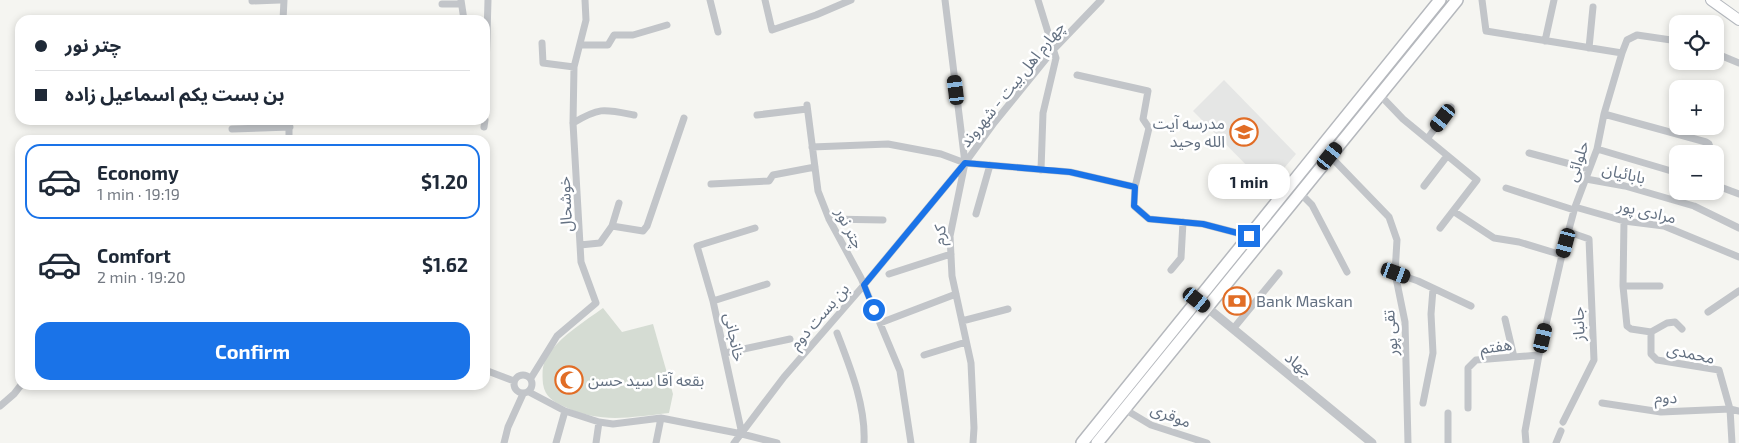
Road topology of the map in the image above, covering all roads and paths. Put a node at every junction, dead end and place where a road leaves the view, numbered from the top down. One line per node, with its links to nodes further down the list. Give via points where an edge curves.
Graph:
1 (280, 0): 16 (street)
2 (284, 0): 20 (street)
3 (488, 0): 22 (street)
4 (585, 0): 29 (street, خوشحال, via 586,20)
5 (710, 0): 25 (street)
6 (765, 0): 7 (street, via 772,30)
7 (851, 0)
8 (945, 0): 53 (street, کرم)
9 (1038, 0): 31 (street)
10 (1101, 0): 31 (street, چهارم اهل بیت - شهروند)
11 (1440, 0): 80 (main road)
12 (1457, 0): 37 (main road)
13 (1482, 0): 27 (street, via 1486,31)
14 (1554, 0): 27 (street)
15 (1711, 0): 23 (main road)
16 (252, 1)
17 (461, 2): 18 (street); 21 (street)
18 (442, 4)
19 (1593, 6): 30 (street)
20 (283, 15)
21 (463, 15)
22 (488, 15)
23 (1739, 20)
24 (667, 25): 29 (street, via 633,34 614,35 608,45)
25 (718, 32)
26 (1669, 40): 32 (street, via 1637,35 1627,40)
27 (1545, 41): 30 (street)
28 (542, 43): 35 (street, via 543,62)
29 (581, 46): 35 (street, خوشحال)
30 (1589, 48): 32 (street)
31 (1054, 49): 53 (street, چهارم اهل بیت - شهروند); 57 (street, via 1056,58 1043,113)
32 (1622, 53): 39 (street, حلوائی)
33 (1724, 57): 34 (street)
34 (1739, 63)
35 (574, 68): 43 (street, خوشحال)
36 (1077, 75): 62 (street, via 1148,91 1143,119 1149,128)
37 (1380, 95): 46 (street); 51 (main road)
38 (1451, 107): 46 (street)
39 (1604, 114): 47 (street); 49 (street, حلوائی)
40 (634, 115): 43 (street, via 602,110)
41 (757, 115): 48 (street, چتر نور, via 807,107)
42 (684, 118): 75 (street, via 647,226 643,231)
43 (573, 123): 81 (street, خوشحال)
44 (278, 125): 45 (street)
45 (232, 129)
46 (1427, 139): 52 (street)
47 (1709, 145)
48 (812, 147): 53 (street, via 888,144 941,154); 55 (street, چتر نور)
49 (1597, 149): 56 (street); 58 (street, حلوائی)
50 (1529, 153): 58 (street)
51 (1330, 156): 65 (main road); 88 (street, تقی پور, via 1389,217 1397,240)
52 (1447, 156): 61 (street); 69 (street, via 1477,180)
53 (965, 163): 54 (street); 82 (street, کرم, via 950,236); 91 (street, بن بست دوم)
54 (990, 165): 57 (street); 70 (street)
55 (815, 167): 60 (street, via 773,175 769,181); 71 (street, چتر نور, via 818,191)
56 (1669, 169)
57 (1042, 170): 62 (street, via 1070,172)
58 (1589, 170): 59 (street, حلوائی)
59 (1586, 179): 68 (street, حلوائی); 78 (street, بابائیان, via 1694,206)
60 (711, 184)
61 (1424, 186)
62 (1135, 187): 74 (street, via 1134,206 1149,219)
63 (1506, 188): 68 (street, مرادی پور)
64 (1724, 188): 66 (street)
65 (1300, 193): 86 (street, via 1312,205); 100 (main road)
66 (1739, 194)
67 (620, 202): 75 (street)
68 (1575, 209): 73 (street, مرادی پور); 79 (street, حلوائی)
69 (1454, 211): 77 (street); 83 (street, via 1494,238)
70 (976, 214)
71 (829, 219): 72 (street); 91 (street, چتر نور)
72 (883, 220)
73 (1624, 221): 84 (street, مرادی پور, via 1664,226); 92 (street, محمدی)
74 (1183, 222): 80 (street); 85 (street, via 1181,258)
75 (612, 226): 81 (street, via 600,242)
76 (755, 228): 98 (street, خانجانی, via 697,246)
77 (1440, 228)
78 (1739, 228)
79 (1569, 232): 83 (street, حلوائی); 132 (street, جانباز, via 1589,239 1594,360)
80 (1249, 236): 97 (main road)
81 (580, 245): 117 (street, خوشحال, via 581,262 596,303 557,336)
82 (951, 254): 89 (street); 96 (street, کرم)
83 (1562, 255): 114 (street, حلوائی)
84 (1739, 257)
85 (1171, 270)
86 (1347, 272)
87 (1279, 273): 106 (street)
88 (1396, 273): 94 (street); 148 (street, تقی پور, via 1405,322)
89 (889, 274)
90 (767, 284): 98 (street)
91 (864, 285): 105 (street, چتر نور); 134 (street, بن بست دوم, via 784,377)
92 (1623, 286): 93 (street); 108 (street, محمدی, via 1627,326)
93 (1660, 286)
94 (1433, 289): 99 (street); 121 (street, via 1433,353)
95 (1739, 290): 102 (street)
96 (956, 294): 104 (street, کرم); 105 (street)
97 (1197, 300): 100 (street, جهاد); 145 (main road)
98 (713, 301): 112 (street, خانجانی)
99 (1472, 306)
100 (1207, 308): 106 (street, جهاد); 126 (main road)
101 (1008, 309): 104 (street)
102 (1708, 312)
103 (1505, 319): 115 (street)
104 (962, 321): 111 (street, کرم)
105 (880, 323): 143 (street, چتر نور, via 900,371)
106 (1233, 329): 147 (street, جهاد)
107 (1682, 330): 108 (street, via 1674,322)
108 (1651, 332): 125 (street, محمدی, via 1651,354 1657,360 1719,370)
109 (837, 333): 142 (street, via 858,395)
110 (790, 339): 112 (street)
111 (966, 342): 113 (street); 144 (street, کرم, via 971,364)
112 (725, 354): 134 (street, خانجانی)
113 (924, 355)
114 (1539, 355): 115 (street, هفتم); 150 (street, حلوائی, via 1524,431)
115 (1514, 357): 124 (street, هفتم, via 1476,360 1468,368)
116 (490, 372): 118 (street)
117 (531, 378): 118 (street, via 521,375); 120 (street, via 533,385)
118 (514, 381): 120 (street, via 515,389)
119 (17, 390): 123 (street)
120 (526, 393): 127 (street); 136 (street, via 508,426)
121 (1423, 402)
122 (1602, 403): 125 (street, دوم, via 1661,412)
123 (0, 406)
124 (1468, 408)
125 (1730, 409): 128 (street, دوم); 152 (street, محمدی)
126 (1126, 410): 135 (main road); 146 (street, موقری, via 1152,425)
127 (565, 411): 131 (street); 137 (street)
128 (1739, 411)
129 (1448, 413): 149 (street)
130 (661, 418): 131 (street, via 613,424); 134 (street); 139 (street)
131 (599, 422): 138 (street)
132 (1563, 422)
133 (1560, 431): 151 (street)
134 (742, 434): 140 (street, بن بست دوم); 141 (street)
135 (1098, 442)
136 (504, 443)
137 (556, 443)
138 (596, 443)
139 (656, 443)
140 (734, 443)
141 (777, 443)
142 (864, 443)
143 (911, 443)
144 (973, 443)
145 (1082, 443)
146 (1207, 443)
147 (1372, 443)
148 (1408, 443)
149 (1448, 443)
150 (1526, 443)
151 (1556, 443)
152 (1732, 443)

